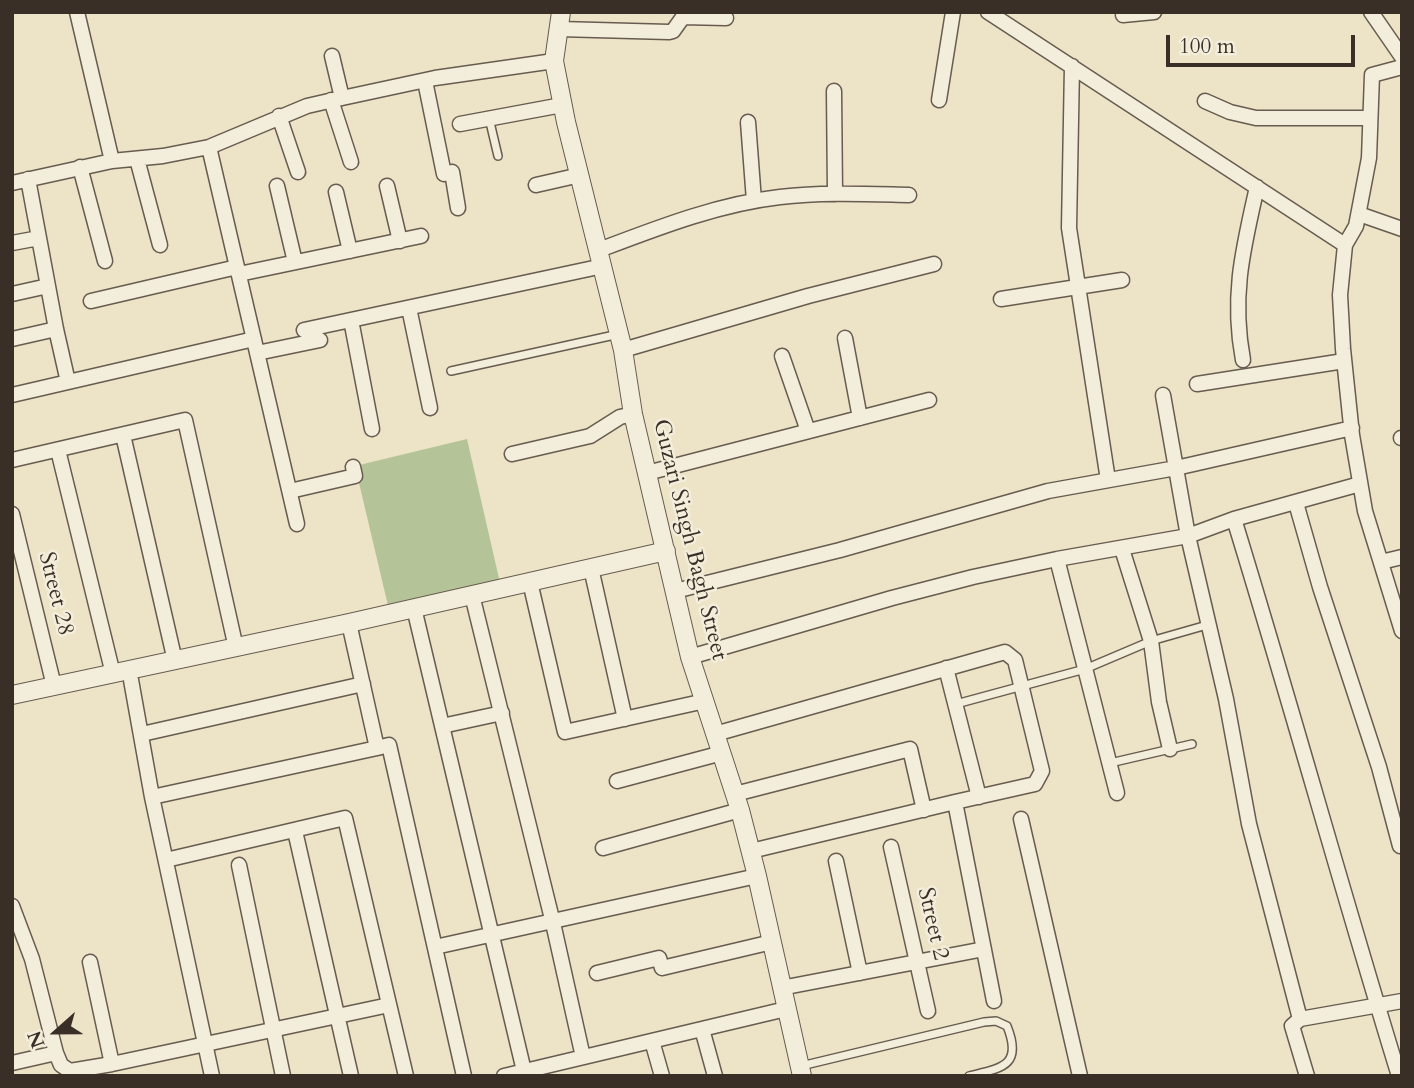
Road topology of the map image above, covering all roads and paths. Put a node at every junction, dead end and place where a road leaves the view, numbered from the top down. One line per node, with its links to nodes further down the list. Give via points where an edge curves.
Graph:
1 (78, 12): 28 (street)
2 (953, 12): 17 (street)
3 (988, 12): 12 (street)
4 (1154, 12): 6 (street)
5 (1371, 12): 10 (street)
6 (1124, 15)
7 (726, 18): 8 (street, via 683,17 669,32)
8 (560, 21): 11 (street, Guzari Singh Bagh Street)
9 (332, 56): 16 (street)
10 (1402, 57)
11 (554, 61): 14 (street); 19 (street, Guzari Singh Bagh Street)
12 (1072, 66): 38 (street); 60 (street, via 1069,228)
13 (1402, 67): 22 (street, via 1372,75)
14 (425, 81): 16 (street); 43 (street, via 444,174 452,172)
15 (834, 91): 40 (street)
16 (337, 99): 20 (street); 29 (street)
17 (939, 100)
18 (1205, 101): 22 (street, via 1256,118)
19 (562, 105): 21 (street); 32 (street, Guzari Singh Bagh Street)
20 (279, 117): 25 (street); 31 (street)
21 (489, 118): 24 (street); 26 (lane)
22 (1370, 118): 44 (street, via 1369,158)
23 (748, 122): 42 (street)
24 (460, 124)
25 (209, 147): 27 (street); 57 (street)
26 (498, 156)
27 (137, 159): 28 (street); 50 (street)
28 (111, 161): 30 (street)
29 (351, 162)
30 (80, 167): 33 (street); 54 (street)
31 (298, 172)
32 (580, 175): 35 (street); 53 (street, Guzari Singh Bagh Street)
33 (28, 179): 34 (street); 47 (street)
34 (12, 183)
35 (536, 185)
36 (276, 186): 55 (street)
37 (387, 186): 48 (street)
38 (1257, 187): 51 (street); 74 (street, via 1237,300)
39 (336, 192): 52 (street)
40 (835, 194): 41 (street); 42 (street)
41 (909, 195)
42 (754, 201): 53 (street, via 656,229)
43 (458, 208)
44 (1359, 214): 45 (street); 51 (street)
45 (1402, 229)
46 (421, 236): 48 (street)
47 (39, 238): 49 (street); 59 (street)
48 (400, 241): 52 (street)
49 (12, 243)
50 (160, 244)
51 (1345, 245): 75 (street, via 1340,295)
52 (350, 251): 55 (street)
53 (601, 258): 64 (street); 71 (street, Guzari Singh Bagh Street)
54 (105, 261)
55 (295, 262): 57 (street)
56 (934, 264): 71 (street)
57 (238, 270): 63 (street); 72 (street)
58 (1122, 279): 60 (street)
59 (48, 286): 61 (street); 66 (street)
60 (1077, 287): 62 (street); 95 (street)
61 (12, 294)
62 (1000, 299)
63 (91, 301)
64 (409, 308): 65 (street); 82 (street)
65 (351, 320): 67 (street); 86 (street)
66 (56, 329): 69 (street); 77 (street)
67 (304, 330)
68 (845, 338): 84 (street)
69 (12, 339)
70 (320, 340): 72 (street)
71 (621, 342): 76 (lane); 83 (street, Guzari Singh Bagh Street)
72 (256, 346): 77 (street); 97 (street)
73 (782, 356): 87 (street)
74 (1243, 360)
75 (1344, 361): 78 (street); 85 (street)
76 (451, 371)
77 (68, 382): 79 (street)
78 (1197, 384)
79 (12, 395)
80 (1163, 395): 93 (street)
81 (929, 400): 84 (street)
82 (430, 408)
83 (633, 414): 90 (street, via 590,436); 94 (street, Guzari Singh Bagh Street)
84 (860, 418): 87 (street)
85 (1352, 428): 93 (street); 96 (street)
86 (372, 429)
87 (808, 432): 94 (street)
88 (123, 435): 89 (street); 117 (street, via 185,420); 119 (street)
89 (58, 450): 91 (street); 122 (street)
90 (512, 454)
91 (12, 460)
92 (353, 467): 97 (street, via 355,476)
93 (1176, 468): 95 (street); 102 (street)
94 (647, 473): 104 (street, Guzari Singh Bagh Street)
95 (1108, 480): 110 (street, via 1048,491)
96 (1360, 484): 98 (street); 107 (street)
97 (290, 491): 101 (street)
98 (1296, 503): 100 (street); 149 (street)
99 (12, 513): 125 (street, Street 28)
100 (1234, 519): 102 (street); 170 (street)
101 (297, 524)
102 (1188, 536): 103 (street); 114 (street)
103 (1122, 549): 106 (street); 116 (street)
104 (667, 551): 108 (street); 110 (street, Guzari Singh Bagh Street)
105 (1402, 557): 107 (street)
106 (1056, 559): 118 (street, via 892,598); 121 (street)
107 (1381, 562): 115 (street)
108 (592, 568): 109 (street); 131 (street)
109 (530, 582): 111 (street); 131 (street, via 565,732)
110 (675, 591): 118 (street, Guzari Singh Bagh Street)
111 (472, 595): 112 (street); 130 (street)
112 (414, 608): 113 (street); 132 (street)
113 (349, 623): 117 (street); 124 (street)
114 (1207, 625): 116 (lane); 175 (street, via 1249,824)
115 (1402, 631)
116 (1151, 641): 121 (lane); 137 (street)
117 (236, 648): 119 (street)
118 (691, 657): 128 (street, Guzari Singh Bagh Street)
119 (175, 661): 122 (street)
120 (946, 668): 126 (street, via 1005,652 1015,660); 129 (street); 134 (street)
121 (1085, 668): 126 (lane); 139 (street)
122 (113, 674): 125 (street)
123 (131, 680): 133 (street)
124 (363, 684): 133 (street); 136 (street)
125 (54, 686): 127 (street)
126 (1021, 687): 129 (lane); 143 (street, via 1042,771 1035,784)
127 (12, 695)
128 (705, 701): 131 (street); 134 (street, Guzari Singh Bagh Street)
129 (955, 704): 143 (street)
130 (502, 713): 132 (street); 158 (street)
131 (625, 719)
132 (442, 726): 159 (street)
133 (142, 733): 142 (street)
134 (715, 734): 138 (street, Guzari Singh Bagh Street)
135 (1192, 744): 137 (lane)
136 (377, 748): 142 (street); 161 (street, via 389,746)
137 (1170, 749): 139 (lane)
138 (722, 753): 140 (street); 144 (street, Guzari Singh Bagh Street)
139 (1109, 763): 141 (street)
140 (617, 780)
141 (1117, 793)
142 (152, 796): 153 (street)
143 (979, 797): 145 (street)
144 (737, 802): 146 (street, via 910,749); 151 (street); 152 (street, Guzari Singh Bagh Street)
145 (955, 802): 146 (street); 162 (street)
146 (924, 810): 152 (street)
147 (1021, 819): 196 (street)
148 (295, 831): 153 (street); 171 (street, via 346,820); 174 (street)
149 (1400, 846)
150 (891, 847): 164 (street, Street 2)
151 (603, 848)
152 (751, 851): 156 (street, Guzari Singh Bagh Street)
153 (166, 860): 179 (street)
154 (836, 861): 166 (street)
155 (239, 865): 176 (street)
156 (757, 876): 158 (street); 160 (street, Guzari Singh Bagh Street)
157 (12, 906): 180 (street, via 32,960)
158 (553, 923): 159 (street); 181 (street)
159 (492, 936): 161 (street); 184 (street)
160 (772, 942): 165 (street, via 662,968 659,958); 167 (street, Guzari Singh Bagh Street)
161 (435, 947): 191 (street)
162 (984, 949): 164 (street); 168 (street)
163 (90, 962): 182 (street)
164 (917, 962): 166 (street); 173 (street, Street 2)
165 (597, 973)
166 (860, 973): 167 (street)
167 (781, 988): 172 (street, Guzari Singh Bagh Street)
168 (994, 1001)
169 (1402, 1001): 170 (street)
170 (1377, 1004): 175 (street); 198 (street)
171 (389, 1005): 174 (street); 190 (street)
172 (786, 1009): 177 (street); 185 (street, Guzari Singh Bagh Street)
173 (928, 1011)
174 (338, 1016): 176 (street); 189 (street)
175 (1300, 1019): 197 (street, via 1292,1026)
176 (274, 1029): 179 (street); 188 (street)
177 (702, 1029): 178 (street); 194 (street)
178 (652, 1041): 181 (street); 193 (street)
179 (205, 1044): 182 (street); 187 (street)
180 (56, 1053): 183 (street); 186 (street, via 65,1069)
181 (583, 1057): 184 (street)
182 (112, 1064): 186 (street)
183 (16, 1067)
184 (524, 1071): 192 (street)
185 (801, 1071): 195 (lane, via 984,1022 1007,1026 1012,1058 1006,1065)
186 (85, 1073)
187 (212, 1076)
188 (283, 1076)
189 (351, 1076)
190 (406, 1076)
191 (464, 1076)
192 (504, 1076)
193 (662, 1076)
194 (715, 1076)
195 (969, 1076)
196 (1080, 1076)
197 (1307, 1076)
198 (1399, 1076)

